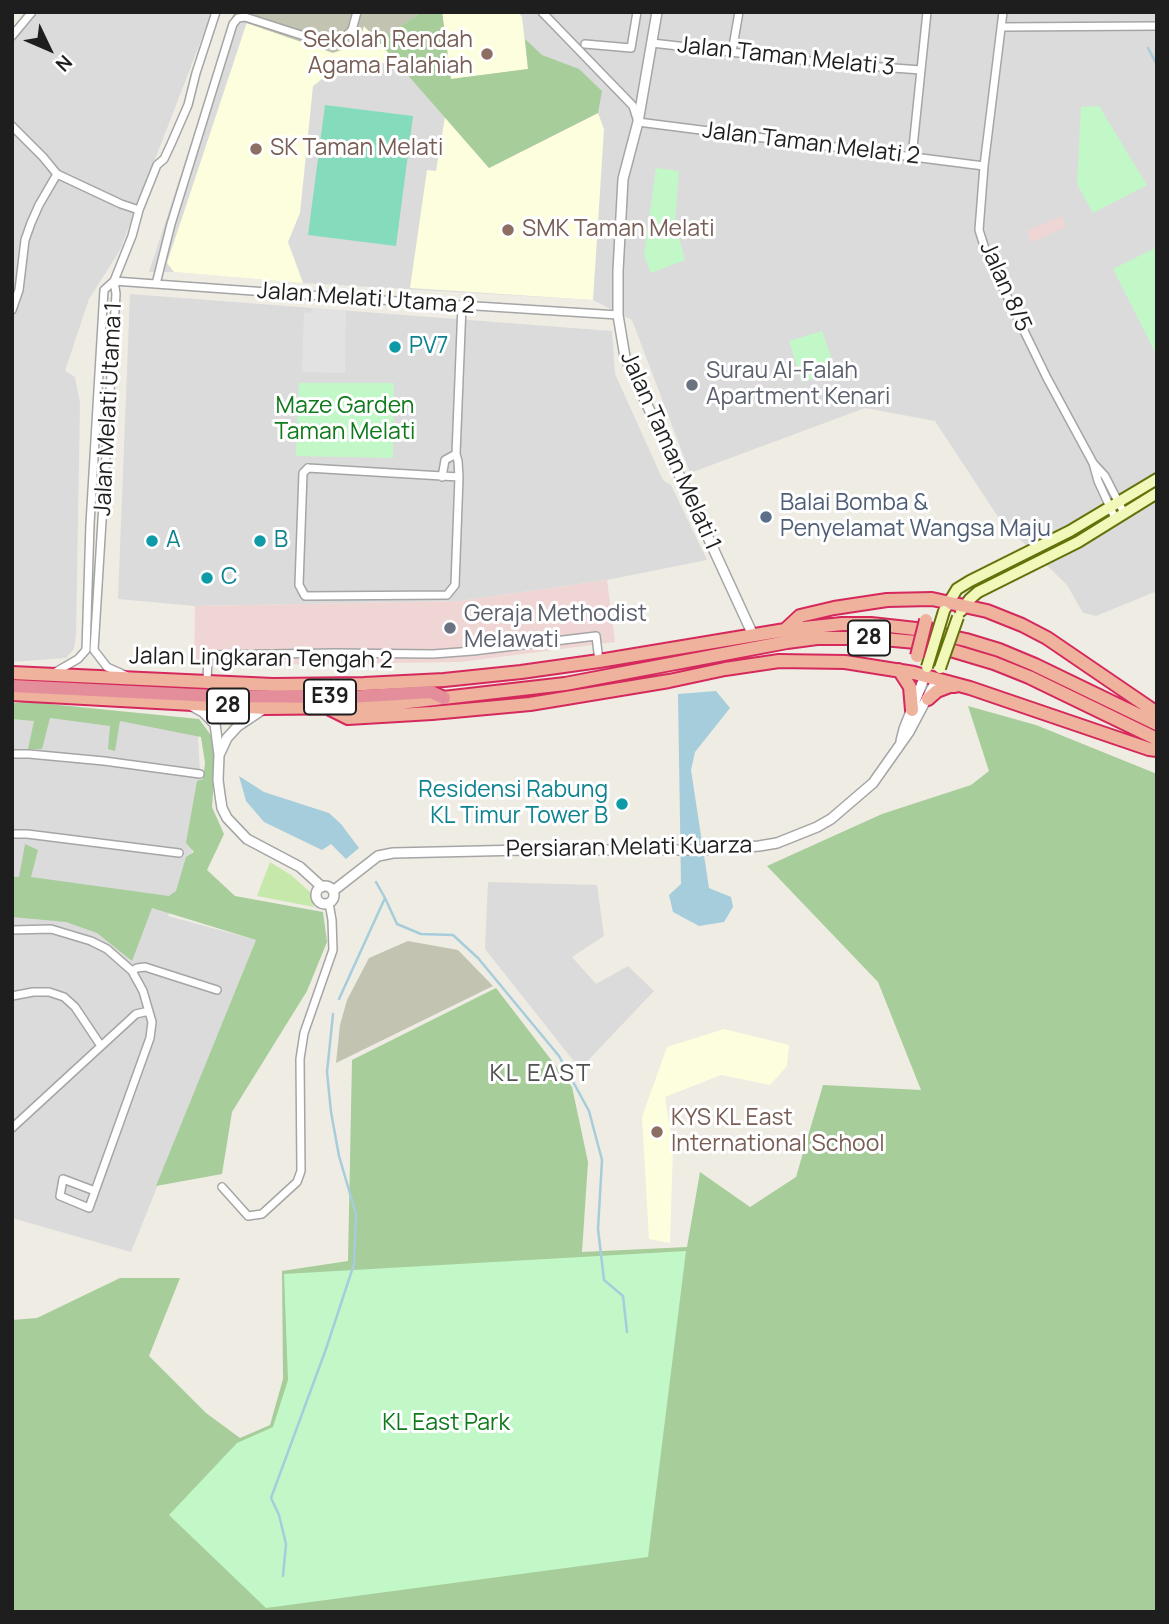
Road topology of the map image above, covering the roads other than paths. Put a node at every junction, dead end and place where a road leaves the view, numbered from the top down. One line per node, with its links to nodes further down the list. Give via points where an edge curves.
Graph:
1 (32, 12): 12 (street)
2 (216, 12): 22 (street, via 188,105)
3 (357, 12): 24 (street, via 352,30 328,44 245,17 233,24)
4 (542, 12): 17 (street, via 634,106)
5 (637, 12): 14 (street, via 631,48)
6 (657, 12): 13 (street, Jalan Taman Melati 1)
7 (739, 12): 15 (street)
8 (927, 12): 16 (street)
9 (1003, 12): 11 (street, Jalan 8/5)
10 (1154, 26): 11 (street)
11 (1001, 27): 20 (street, Jalan 8/5)
12 (12, 36)
13 (652, 43): 15 (street, Jalan Taman Melati 3); 17 (street, Jalan Taman Melati 1)
14 (585, 44)
15 (732, 52): 16 (street, Jalan Taman Melati 3)
16 (921, 71): 19 (street)
17 (638, 122): 19 (street, Jalan Taman Melati 2); 27 (street, Jalan Taman Melati 1, via 623,179)
18 (12, 126): 21 (street)
19 (912, 157): 20 (street, Jalan Taman Melati 2)
20 (984, 166): 33 (street, Jalan 8/5, via 979,230 987,255 1047,378 1093,463 1105,476)
21 (57, 174): 22 (street); 26 (street, via 25,240)
22 (139, 210): 23 (street)
23 (114, 281): 24 (street, Jalan Melati Utama 2); 45 (street, Jalan Melati Utama 1, via 104,290 86,650); 46 (street, Jalan Melati Utama 1, via 94,650 107,667)
24 (156, 284): 25 (street, Jalan Melati Utama 2)
25 (462, 305): 27 (street, Jalan Melati Utama 2); 28 (street)
26 (12, 310)
27 (618, 315): 40 (street, Jalan Taman Melati 1, via 625,356)
28 (456, 454): 29 (street, via 445,460); 30 (street)
29 (442, 477): 30 (street); 30 (street, via 308,468 303,473 299,585 304,596 447,595 455,585)
30 (459, 477)
31 (1157, 479): 33 (main road)
32 (1157, 493): 33 (main road)
33 (1117, 510): 34 (main road); 38 (main road, via 1078,542 978,592)
34 (957, 589): 35 (main road); 37 (main road)
35 (932, 599): 36 (highway); 37 (highway)
36 (916, 600): 39 (highway, via 834,608 800,616); 42 (highway, bridge, via 926,620 917,656)
37 (946, 607): 38 (highway); 43 (main road, bridge)
38 (961, 611): 43 (main road, bridge); 57 (highway, via 987,611 1047,638)
39 (785, 629): 40 (highway, Jalan Lingkaran Tengah 2 / 28); 58 (highway, Jalan Lingkaran Tengah 2 / 28, via 871,624 966,640 1035,665)
40 (753, 635): 41 (highway, Jalan Lingkaran Tengah 2 / 28)
41 (599, 661): 47 (highway, Jalan Lingkaran Tengah 2 / 28, via 402,682); 47 (street, via 596,636 433,654 208,655)
42 (895, 669): 43 (highway); 55 (highway, via 845,662 779,662 530,704 357,718); 56 (highway, via 910,687)
43 (932, 672): 49 (highway); 52 (street, Persiaran Melati Kuarza); 56 (street, Persiaran Melati Kuarza)
44 (12, 673): 45 (highway, Jalan Lingkaran Tengah 2 / 28)
45 (51, 674): 46 (highway, Jalan Lingkaran Tengah 2 / 28)
46 (134, 678): 47 (highway, Jalan Lingkaran Tengah 2 / 28)
47 (206, 682)
48 (12, 686): 51 (highway, E39, via 215,696 431,692)
49 (970, 688): 52 (highway, via 950,686); 61 (highway)
50 (12, 694): 53 (highway, Jalan Lingkaran Tengah 2 / 28)
51 (444, 698): 55 (highway, Jalan Lingkaran Tengah 2 / 28); 59 (highway, Jalan Lingkaran Tengah 2 / 28, via 565,684 787,642 872,638 928,643 994,663)
52 (928, 699): 60 (street, Persiaran Melati Kuarza)
53 (188, 703): 54 (highway, Jalan Lingkaran Tengah 2 / 28); 63 (street, via 215,724)
54 (265, 708): 55 (highway, Jalan Lingkaran Tengah 2 / 28); 63 (street, via 238,726)
55 (329, 708)
56 (912, 709): 60 (street, Persiaran Melati Kuarza)
57 (1157, 713)
58 (1157, 724)
59 (1157, 740)
60 (900, 746): 68 (street, Persiaran Melati Kuarza, via 873,783 831,819 768,845 710,850 393,853 378,856)
61 (1157, 750)
62 (12, 754): 64 (street)
63 (219, 755): 67 (street, via 218,780 227,818 247,839 300,867)
64 (200, 774)
65 (12, 834): 66 (street)
66 (179, 853)
67 (322, 887): 68 (street); 69 (street, via 317,899)
68 (332, 891): 69 (street)
69 (329, 903): 77 (street, via 333,950 304,1033 300,1059 301,1171 297,1182 262,1214 248,1216)
70 (12, 930): 71 (street, via 69,933 107,949)
71 (132, 971): 72 (street, via 145,967); 74 (street)
72 (217, 990)
73 (12, 996): 75 (street, via 49,992 64,997)
74 (149, 1011): 75 (street, via 136,1014); 78 (street, via 150,1038)
75 (101, 1046): 76 (street)
76 (12, 1128)
77 (222, 1187)
78 (95, 1191): 78 (street, via 89,1208 60,1196 63,1179)

